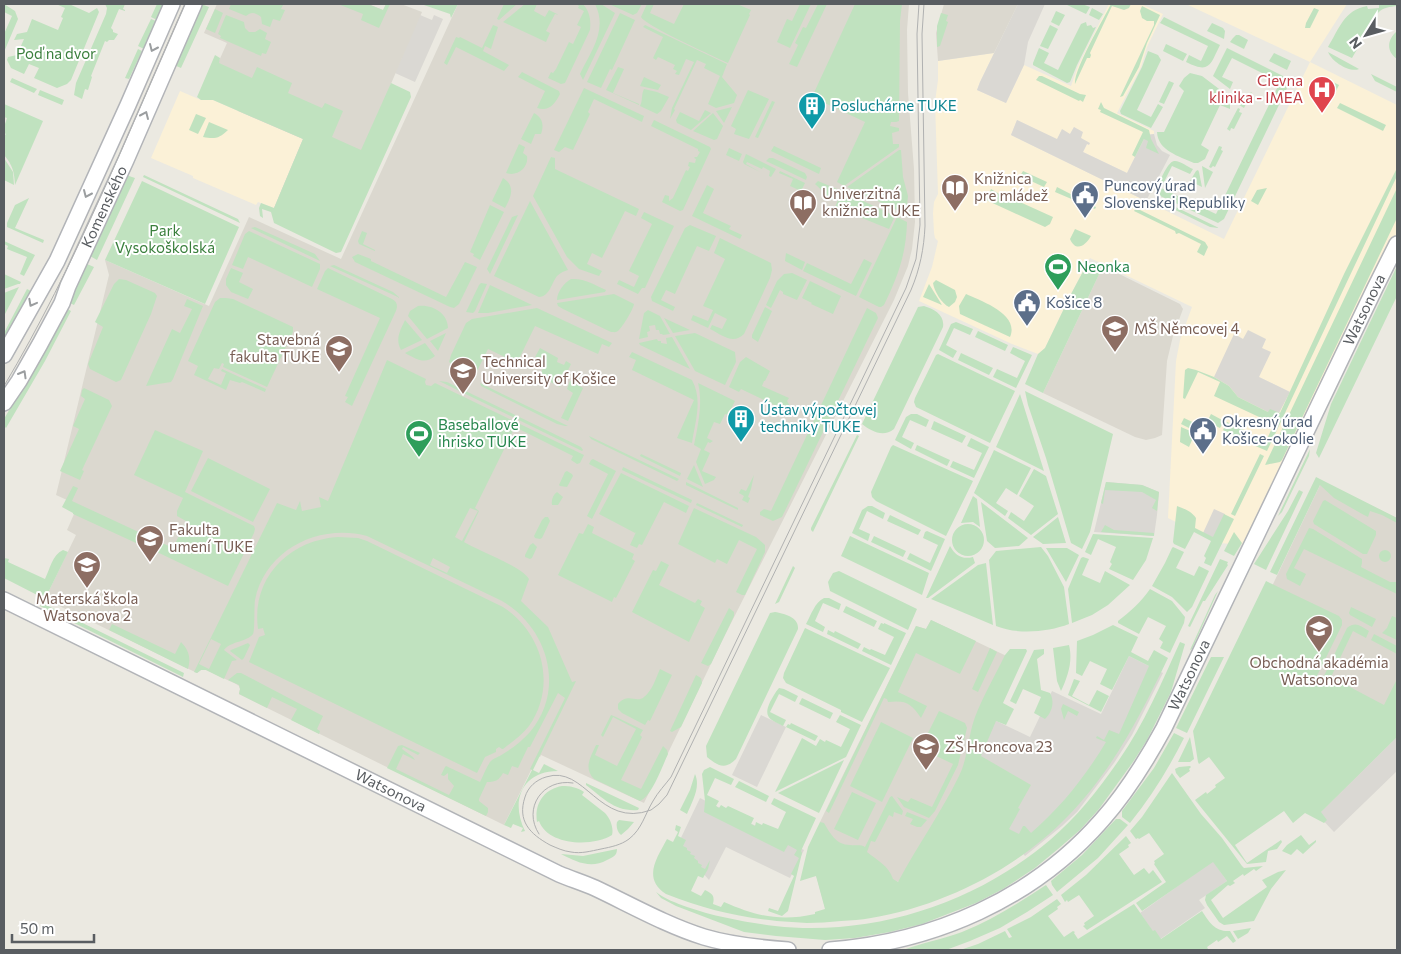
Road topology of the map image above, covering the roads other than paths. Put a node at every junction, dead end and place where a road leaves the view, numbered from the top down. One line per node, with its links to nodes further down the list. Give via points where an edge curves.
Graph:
1 (172, 4): 4 (street, Komenského, one-way to 4, via 56,261)
2 (194, 4): 5 (street, Komenského, one-way to 2, via 19,382 62,303)
3 (1397, 244): 8 (street, Watsonova, via 1164,728 1134,778 1104,818 1044,873 977,913 950,925 898,940)
4 (4, 356)
5 (4, 402)
6 (4, 600): 7 (street, Watsonova, via 559,874 674,926 726,942)
7 (788, 950)
8 (830, 950)

